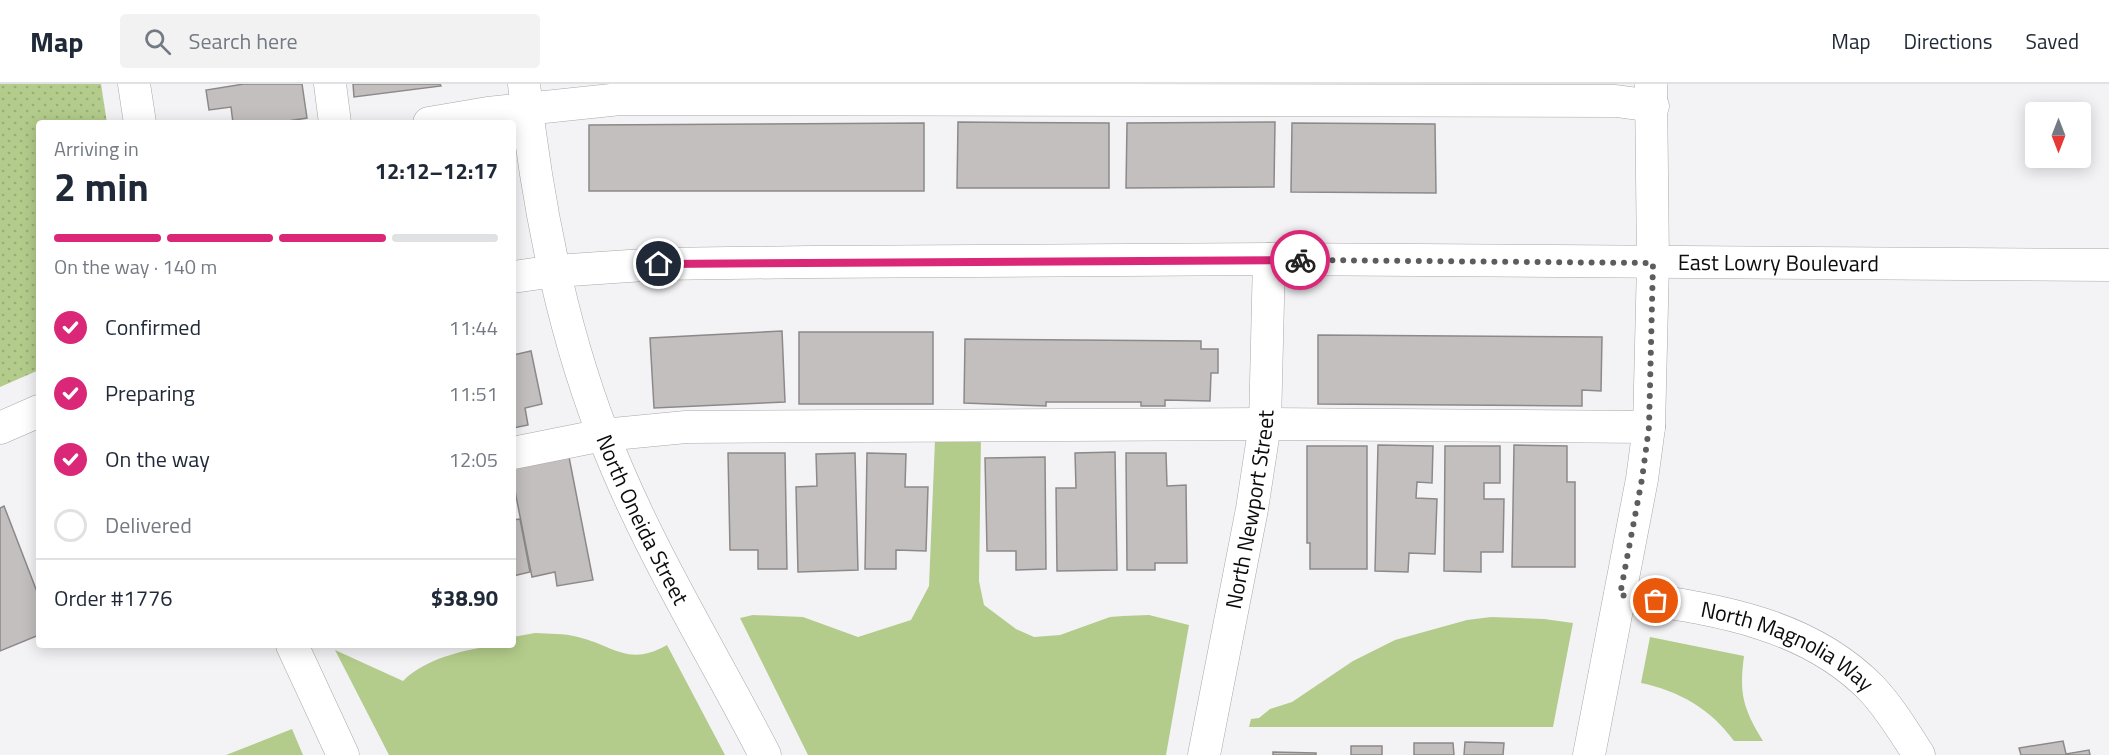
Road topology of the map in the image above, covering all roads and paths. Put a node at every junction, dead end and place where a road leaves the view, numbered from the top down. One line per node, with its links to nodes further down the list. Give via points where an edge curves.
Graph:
1 (134, 84): 7 (street)
2 (330, 84): 8 (street)
3 (732, 91): 4 (street); 6 (street, via 620,99)
4 (1118, 91): 5 (street, via 1616,101)
5 (1652, 95): 11 (street)
6 (526, 96): 9 (street); 13 (street, North Oneida Street)
7 (140, 120)
8 (334, 120)
9 (440, 120)
10 (1269, 260): 11 (street, East Lowry Boulevard); 13 (street, East Lowry Boulevard, via 659,264); 16 (street, North Newport Street)
11 (1653, 263): 12 (street, East Lowry Boulevard); 17 (street)
12 (2109, 266)
13 (555, 271): 14 (street, East Lowry Boulevard); 19 (street, North Oneida Street, via 566,325)
14 (516, 277)
15 (36, 412): 18 (street)
16 (1265, 424): 17 (street); 19 (street, via 686,427); 25 (street, North Newport Street)
17 (1649, 427): 21 (street)
18 (0, 428)
19 (603, 435): 20 (street); 24 (street, North Oneida Street, via 641,519)
20 (516, 452)
21 (1620, 595): 26 (street); 27 (street, North Magnolia Way, via 1733,615 1799,637 1871,688)
22 (292, 648): 23 (street)
23 (343, 755)
24 (765, 755)
25 (1204, 755)
26 (1589, 755)
27 (1919, 755)

